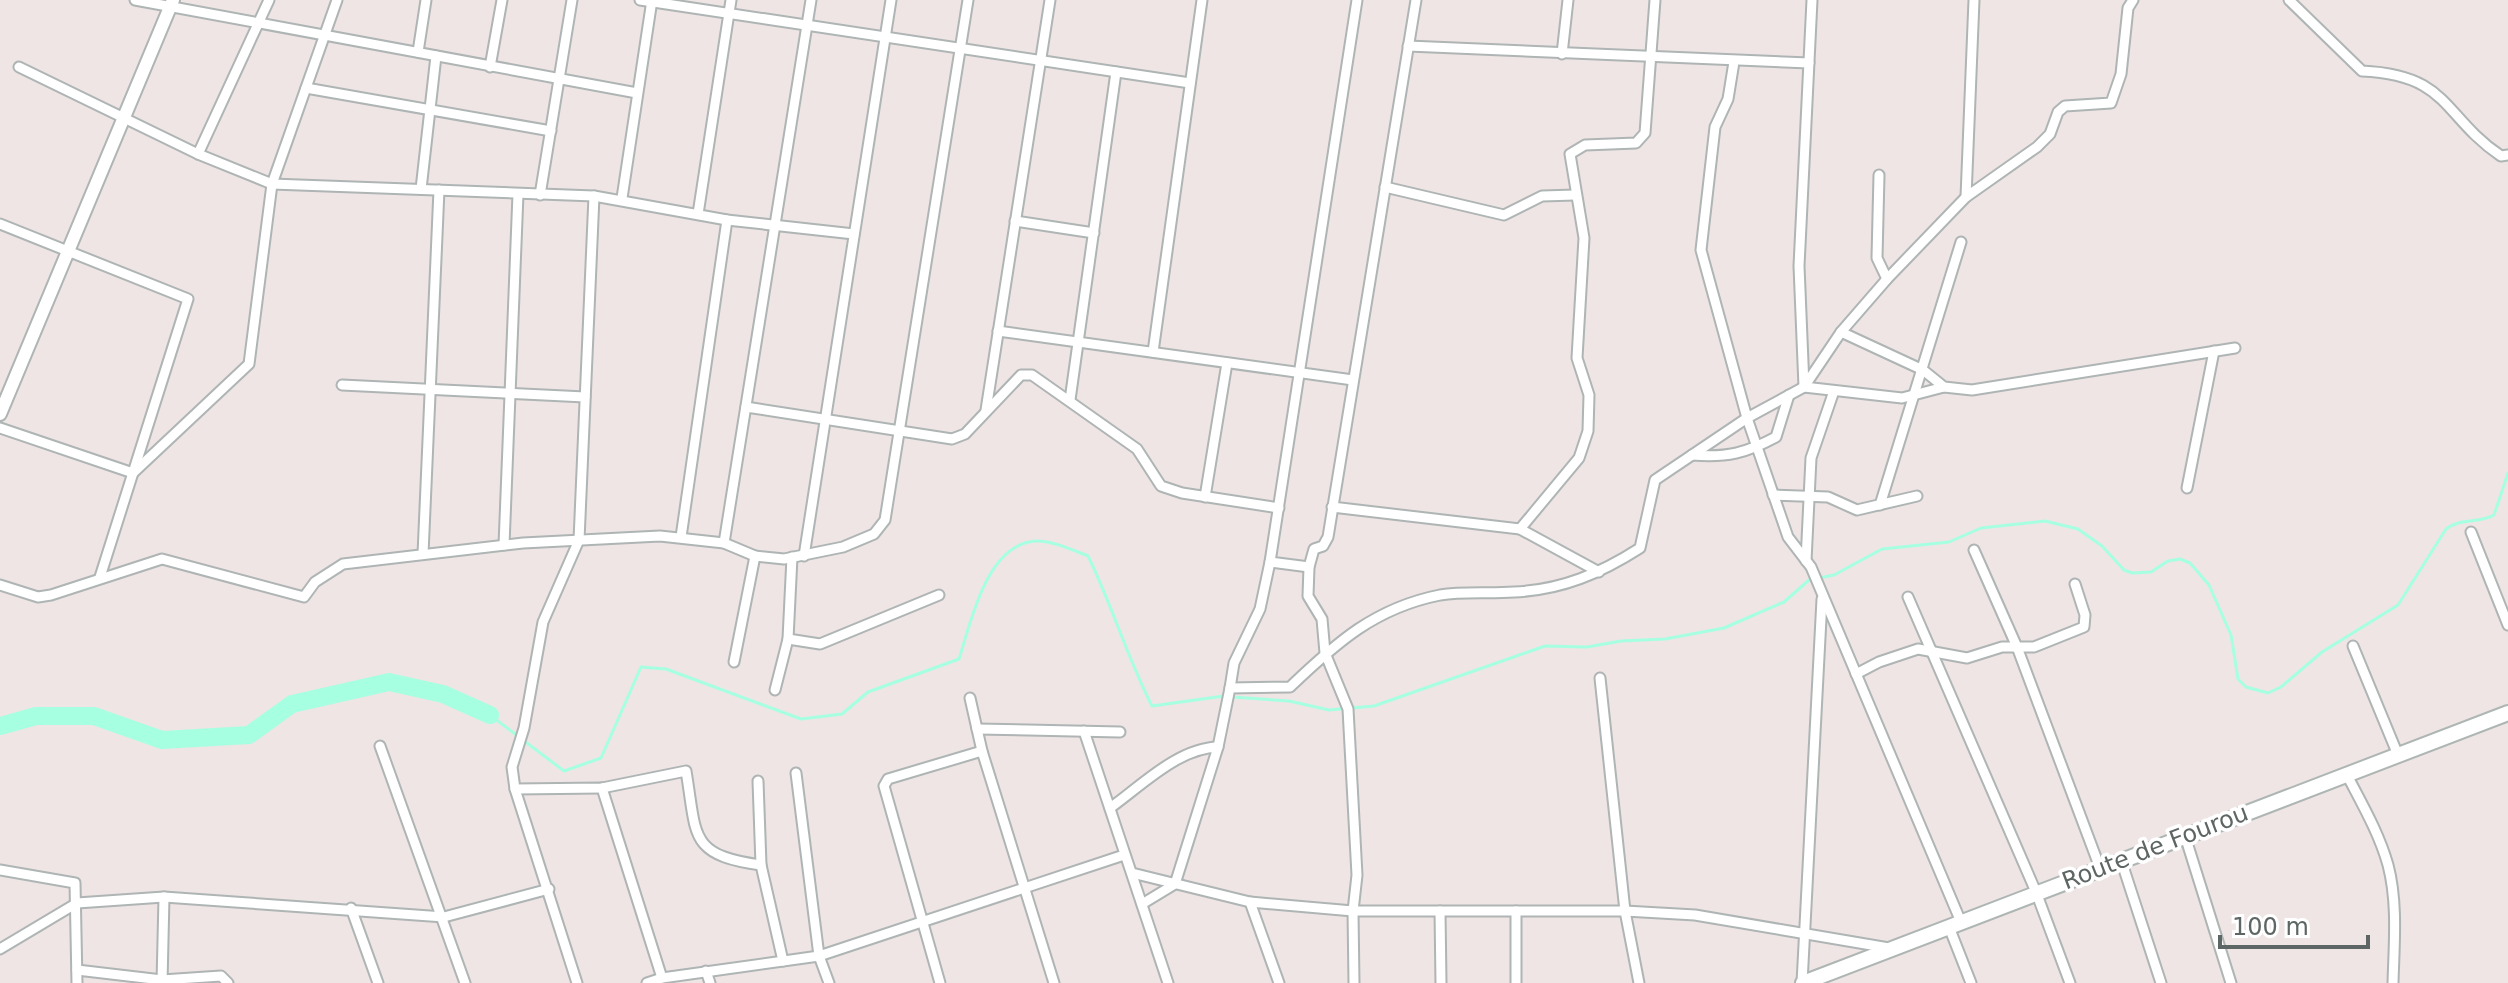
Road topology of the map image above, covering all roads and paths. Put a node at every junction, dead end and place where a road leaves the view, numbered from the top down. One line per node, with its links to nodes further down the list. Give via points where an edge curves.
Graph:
1 (135, 0): 23 (street)
2 (269, 0): 25 (street)
3 (337, 0): 27 (street)
4 (426, 0): 31 (street)
5 (502, 0): 39 (street)
6 (572, 0): 41 (street)
7 (640, 0): 22 (street)
8 (731, 0): 24 (street)
9 (811, 0): 26 (street)
10 (891, 0): 28 (street)
11 (968, 0): 30 (street)
12 (1050, 0): 35 (street)
13 (1202, 0): 42 (street)
14 (1357, 0): 79 (street)
15 (1416, 0): 29 (street)
16 (1568, 0): 32 (street)
17 (1655, 0): 34 (street)
18 (1812, 0): 37 (street)
19 (1974, 0): 59 (street)
20 (2133, 0): 59 (street, via 2111,103 2065,106 2037,147)
21 (2289, 0): 49 (street, via 2362,71 2414,79 2443,97 2485,146)
22 (652, 1): 24 (street); 44 (street)
23 (171, 3): 25 (street); 46 (street)
24 (729, 15): 26 (street); 61 (street)
25 (259, 22): 27 (street); 48 (street)
26 (807, 27): 28 (street); 65 (street)
27 (324, 34): 31 (street); 43 (street)
28 (885, 38): 30 (street); 67 (street)
29 (1408, 46): 32 (street); 52 (street)
30 (960, 49): 35 (street); 97 (street)
31 (418, 52): 33 (street)
32 (1562, 54): 34 (street)
33 (436, 56): 39 (street); 45 (street)
34 (1651, 56): 36 (street); 57 (street, via 1645,133 1636,143 1576,148 1570,154)
35 (1040, 61): 40 (street); 63 (street)
36 (1734, 62): 37 (street); 94 (street, via 1728,99 1715,127 1701,250)
37 (1809, 63): 82 (street, via 1799,266)
38 (19, 67): 46 (street)
39 (490, 67): 41 (street)
40 (1116, 72): 42 (street); 66 (street)
41 (559, 80): 44 (street); 47 (street)
42 (1190, 83): 76 (street)
43 (306, 88): 45 (street); 51 (street)
44 (637, 93): 60 (street)
45 (430, 109): 47 (street); 53 (street)
46 (122, 117): 48 (street); 69 (street)
47 (551, 131): 56 (street)
48 (198, 154): 51 (street)
49 (2508, 155)
50 (1879, 175): 70 (street, via 1877,258)
51 (272, 184): 53 (street); 100 (street, via 249,364)
52 (1385, 187): 57 (street, via 1504,215 1542,196); 80 (street)
53 (421, 189): 54 (street)
54 (439, 190): 55 (street); 84 (street)
55 (518, 194): 56 (street); 86 (street)
56 (540, 195): 58 (street)
57 (1575, 195): 109 (street, via 1584,238 1577,358 1589,395 1588,431 1579,458)
58 (594, 196): 60 (street); 89 (street)
59 (1966, 197): 70 (street)
60 (622, 198): 61 (street)
61 (698, 214): 62 (street)
62 (727, 220): 65 (street); 111 (street)
63 (1015, 221): 66 (street); 71 (street)
64 (0, 224): 69 (street)
65 (776, 224): 67 (street); 91 (street)
66 (1094, 233): 73 (street)
67 (854, 234): 95 (street)
68 (1961, 242): 78 (street)
69 (66, 249): 93 (street); 100 (street, via 188,299)
70 (1887, 279): 72 (street)
71 (998, 331): 73 (street); 92 (street)
72 (1841, 332): 78 (street); 82 (street)
73 (1078, 342): 76 (street); 90 (street)
74 (2235, 348): 75 (street)
75 (2214, 351): 83 (street, via 1972,390); 101 (street)
76 (1153, 352): 77 (street)
77 (1227, 363): 79 (street); 105 (street)
78 (1923, 370): 83 (street); 87 (street)
79 (1300, 373): 80 (street); 108 (street)
80 (1353, 380): 107 (street)
81 (342, 385): 84 (street)
82 (1804, 387): 85 (street); 88 (street)
83 (1944, 387): 87 (street)
84 (430, 389): 86 (street); 116 (street)
85 (1834, 391): 87 (street, via 1902,398); 102 (street, via 1811,458)
86 (510, 393): 89 (street); 114 (street)
87 (1915, 393): 106 (street)
88 (1789, 395): 94 (street); 98 (street, via 1776,437)
89 (585, 397): 112 (street)
90 (1070, 400): 92 (street, via 1032,375 1021,375); 105 (street, via 1137,449 1161,486)
91 (746, 407): 95 (street); 113 (street)
92 (986, 410): 97 (street, via 965,434 952,439)
93 (0, 414)
94 (1747, 418): 98 (street); 99 (street)
95 (825, 419): 97 (street); 118 (street)
96 (0, 428): 100 (street)
97 (899, 432): 118 (street, via 885,520 874,534)
98 (1757, 447): 99 (street, via 1720,458); 103 (street)
99 (1692, 455): 123 (street, via 1655,480 1640,548)
100 (133, 473): 124 (street)
101 (2187, 488)
102 (1809, 494): 103 (street); 106 (street, via 1857,510); 120 (street)
103 (1773, 495): 120 (street, via 1788,537)
104 (1917, 496): 106 (street)
105 (1205, 497): 108 (street)
106 (1880, 505)
107 (1332, 507): 109 (street); 122 (street, via 1328,537 1314,549)
108 (1279, 508): 121 (street)
109 (1520, 529): 123 (street)
110 (2471, 532): 130 (street)
111 (681, 537): 112 (street); 113 (street)
112 (579, 540): 114 (street); 154 (street, via 543,622 512,767)
113 (724, 543): 117 (street)
114 (504, 545): 116 (street)
115 (1974, 550): 133 (street)
116 (423, 554): 124 (street, via 343,564 315,582 304,597 162,559)
117 (755, 556): 119 (street); 136 (street)
118 (804, 556): 119 (street)
119 (792, 557): 131 (street)
120 (1806, 561): 127 (street)
121 (1270, 562): 122 (street); 139 (street, via 1260,609 1234,663)
122 (1309, 567): 135 (street, via 1308,596 1322,619)
123 (1599, 572): 135 (street, via 1554,589 1443,595 1402,606 1353,629)
124 (100, 577): 126 (street, via 38,597)
125 (2075, 584): 133 (street, via 2084,627 2034,647)
126 (0, 585)
127 (1820, 590): 137 (street); 179 (street)
128 (939, 595): 131 (street, via 820,644)
129 (1908, 597): 134 (street)
130 (2508, 625)
131 (788, 639): 140 (street)
132 (2353, 646): 149 (street)
133 (2017, 647): 134 (street, via 1967,658); 160 (street)
134 (1931, 651): 137 (street, via 1918,649); 166 (street)
135 (1325, 653): 139 (street, via 1290,687); 172 (street, via 1348,709 1357,875)
136 (734, 662)
137 (1856, 674): 178 (street)
138 (1600, 678): 175 (street)
139 (1230, 689): 147 (street)
140 (775, 690)
141 (970, 698): 143 (street)
142 (2508, 713): 149 (main road, Route de Fourou)
143 (977, 729): 144 (street); 148 (street)
144 (1084, 731): 145 (street); 155 (street)
145 (1120, 732)
146 (380, 746): 176 (street)
147 (1218, 747): 155 (street, via 1201,747 1184,756); 163 (street)
148 (982, 751): 164 (street); 177 (street, via 888,779 884,786)
149 (2398, 755): 151 (main road, Route de Fourou)
150 (796, 773): 182 (street)
151 (2347, 775): 156 (main road, Route de Fourou); 209 (street, via 2377,832 2388,868)
152 (758, 781): 159 (street)
153 (602, 788): 154 (street); 159 (street, via 686,771 703,846 726,860); 186 (street)
154 (515, 789): 165 (street)
155 (1110, 808): 157 (street)
156 (2185, 836): 158 (main road, Route de Fourou); 208 (street)
157 (1124, 855): 162 (street); 164 (street)
158 (2121, 860): 160 (main road, Route de Fourou); 207 (street)
159 (761, 865): 183 (street)
160 (2100, 868): 166 (main road, Route de Fourou)
161 (0, 870): 169 (street, via 75,883)
162 (1132, 873): 163 (street); 170 (street)
163 (1175, 884): 168 (street); 170 (street)
164 (1022, 888): 177 (street); 197 (street)
165 (549, 889): 176 (street); 192 (street)
166 (2036, 892): 178 (main road, Route de Fourou); 206 (street)
167 (164, 897): 169 (street); 171 (street); 187 (street)
168 (1250, 902): 172 (street); 199 (street)
169 (77, 903): 180 (street); 184 (street)
170 (1142, 904): 198 (street)
171 (351, 908): 176 (street); 190 (street)
172 (1353, 911): 173 (street); 200 (street)
173 (1440, 911): 174 (street); 201 (street)
174 (1516, 911): 175 (street); 202 (street)
175 (1625, 911): 179 (street, via 1695,915); 203 (street)
176 (444, 917): 191 (street)
177 (921, 924): 182 (street); 196 (street)
178 (1955, 925): 181 (main road, Route de Fourou); 205 (street)
179 (1805, 934): 181 (street); 204 (street)
180 (0, 949)
181 (1893, 949): 204 (main road, Route de Fourou)
182 (819, 956): 183 (street); 195 (street)
183 (783, 961): 185 (street)
184 (77, 970): 187 (street); 188 (street)
185 (706, 971): 186 (street); 194 (street)
186 (662, 978): 193 (street)
187 (162, 981): 189 (street, via 221,976)
188 (77, 983)
189 (228, 983)
190 (378, 983)
191 (465, 983)
192 (577, 983)
193 (647, 983)
194 (710, 983)
195 (829, 983)
196 (940, 983)
197 (1054, 983)
198 (1168, 983)
199 (1279, 983)
200 (1354, 983)
201 (1441, 983)
202 (1516, 983)
203 (1639, 983)
204 (1803, 983)
205 (1971, 983)
206 (2070, 983)
207 (2161, 983)
208 (2231, 983)
209 (2393, 983)

